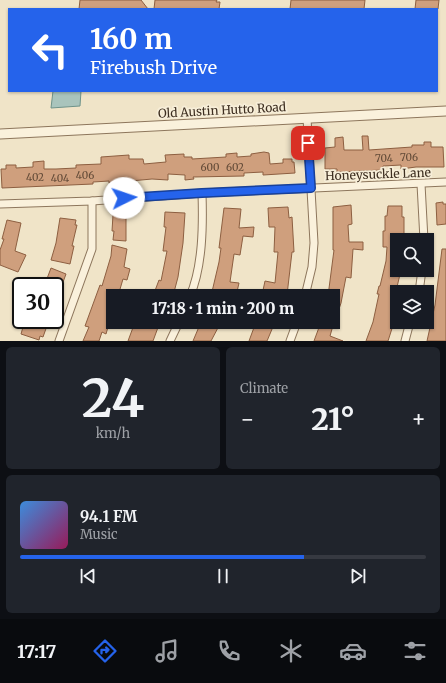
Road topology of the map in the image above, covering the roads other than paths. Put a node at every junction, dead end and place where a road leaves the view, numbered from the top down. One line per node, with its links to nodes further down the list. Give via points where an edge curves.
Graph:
1 (446, 111): 2 (street, Old Austin Hutto Road)
2 (307, 118): 3 (street, Old Austin Hutto Road); 6 (street)
3 (0, 134)
4 (446, 182): 5 (street, Honeysuckle Lane)
5 (421, 184): 6 (street, Honeysuckle Lane); 10 (street)
6 (311, 188): 7 (street, Honeysuckle Lane); 12 (street, via 314,243)
7 (202, 193): 8 (street, Honeysuckle Lane); 11 (street, via 203,223 198,267)
8 (92, 200): 9 (street, Honeysuckle Lane); 16 (street, via 92,249)
9 (0, 204)
10 (424, 233)
11 (192, 289)
12 (307, 289)
13 (176, 329): 17 (street)
14 (294, 329): 18 (street)
15 (408, 329): 19 (street)
16 (59, 341)
17 (170, 341)
18 (290, 341)
19 (405, 341)

